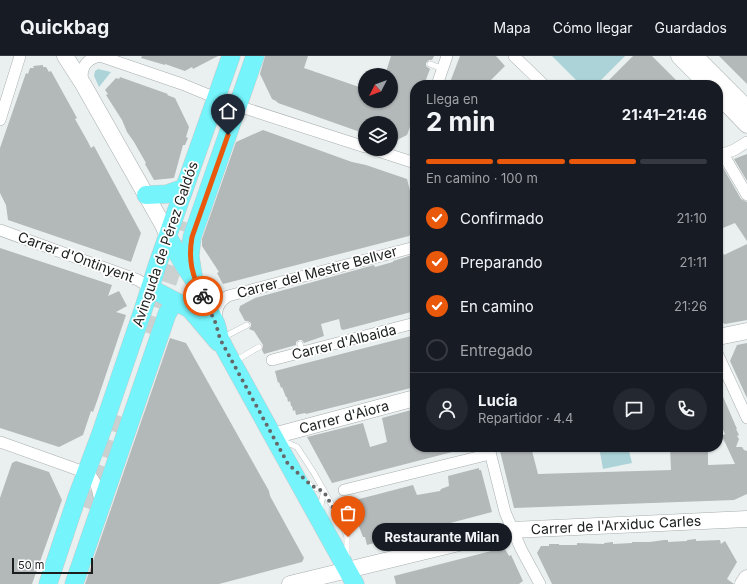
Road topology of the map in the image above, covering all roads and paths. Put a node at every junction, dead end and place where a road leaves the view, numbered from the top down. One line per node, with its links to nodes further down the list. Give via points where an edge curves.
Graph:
1 (20, 56): 22 (street)
2 (65, 56): 16 (main road)
3 (231, 56): 18 (main road, Avinguda de Pérez Galdós)
4 (240, 56): 5 (main road, Avinguda de Pérez Galdós, via 186,222)
5 (245, 56)
6 (255, 56): 20 (main road, Avinguda de Pérez Galdós)
7 (447, 56): 11 (street)
8 (514, 56): 13 (street)
9 (690, 58): 14 (main road); 15 (main road)
10 (430, 64): 11 (lane)
11 (443, 69): 12 (street)
12 (439, 80)
13 (539, 80)
14 (705, 80)
15 (715, 80)
16 (83, 84): 18 (street, via 81,74 87,62 100,56); 31 (main road)
17 (723, 87): 21 (main road)
18 (216, 98): 30 (main road, Avinguda de Pérez Galdós)
19 (723, 101): 23 (main road)
20 (238, 106): 25 (street); 36 (main road, Avinguda de Pérez Galdós, via 192,237 190,256)
21 (747, 108)
22 (0, 120)
23 (747, 125)
24 (747, 142): 26 (street)
25 (358, 145)
26 (723, 154)
27 (394, 156): 29 (street)
28 (723, 158): 32 (street)
29 (410, 161)
30 (184, 188): 31 (main road, via 167,194); 34 (main road, Avinguda de Pérez Galdós)
31 (146, 195): 34 (main road)
32 (747, 195)
33 (0, 230): 37 (street, Carrer d'Ontinyent, via 138,280)
34 (168, 237): 36 (main road); 37 (main road, Avinguda de Pérez Galdós)
35 (410, 247): 44 (street, Carrer del Mestre Bellver, via 228,296 220,302 218,308)
36 (194, 280): 44 (main road)
37 (150, 288): 38 (main road); 51 (main road, Avinguda de Pérez Galdós)
38 (176, 302): 44 (main road, via 190,309); 60 (main road, Avinguda de Pérez Galdós, via 167,314)
39 (410, 324): 46 (street, Carrer d'Albaida, via 301,348)
40 (247, 325): 44 (lane)
41 (747, 331): 43 (main road)
42 (148, 333): 49 (main road, Avinguda de Pérez Galdós)
43 (723, 336)
44 (224, 344): 45 (lane); 52 (main road)
45 (259, 347)
46 (272, 360)
47 (723, 366): 50 (street)
48 (410, 399): 52 (main road, Carrer d'Aiora)
49 (119, 416)
50 (747, 418)
51 (101, 433): 57 (main road, Avinguda de Pérez Galdós); 60 (main road, Avinguda de Pérez Galdós)
52 (273, 436): 56 (main road); 59 (lane, via 297,447)
53 (0, 442): 57 (street)
54 (485, 452): 58 (street)
55 (489, 452): 63 (street)
56 (288, 464): 59 (lane, via 312,486); 62 (main road)
57 (87, 473): 60 (street, via 97,487); 66 (main road, Avinguda de Pérez Galdós)
58 (344, 490)
59 (324, 492): 62 (lane, via 321,504); 64 (lane, via 348,537)
60 (93, 505): 67 (main road, Avinguda de Pérez Galdós); 68 (main road, Avinguda de Pérez Galdós); 69 (main road, Avinguda de Pérez Galdós)
61 (747, 519): 63 (main road, Carrer de l'Arxiduc Carles)
62 (322, 524): 64 (main road)
63 (512, 530): 64 (main road, Carrer de l'Arxiduc Carles); 71 (street)
64 (351, 577): 70 (main road, Carrer de l'Arxiduc Carles)
65 (747, 578): 72 (main road)
66 (48, 584)
67 (58, 584)
68 (63, 584)
69 (74, 584)
70 (290, 584)
71 (540, 584)
72 (744, 584)

